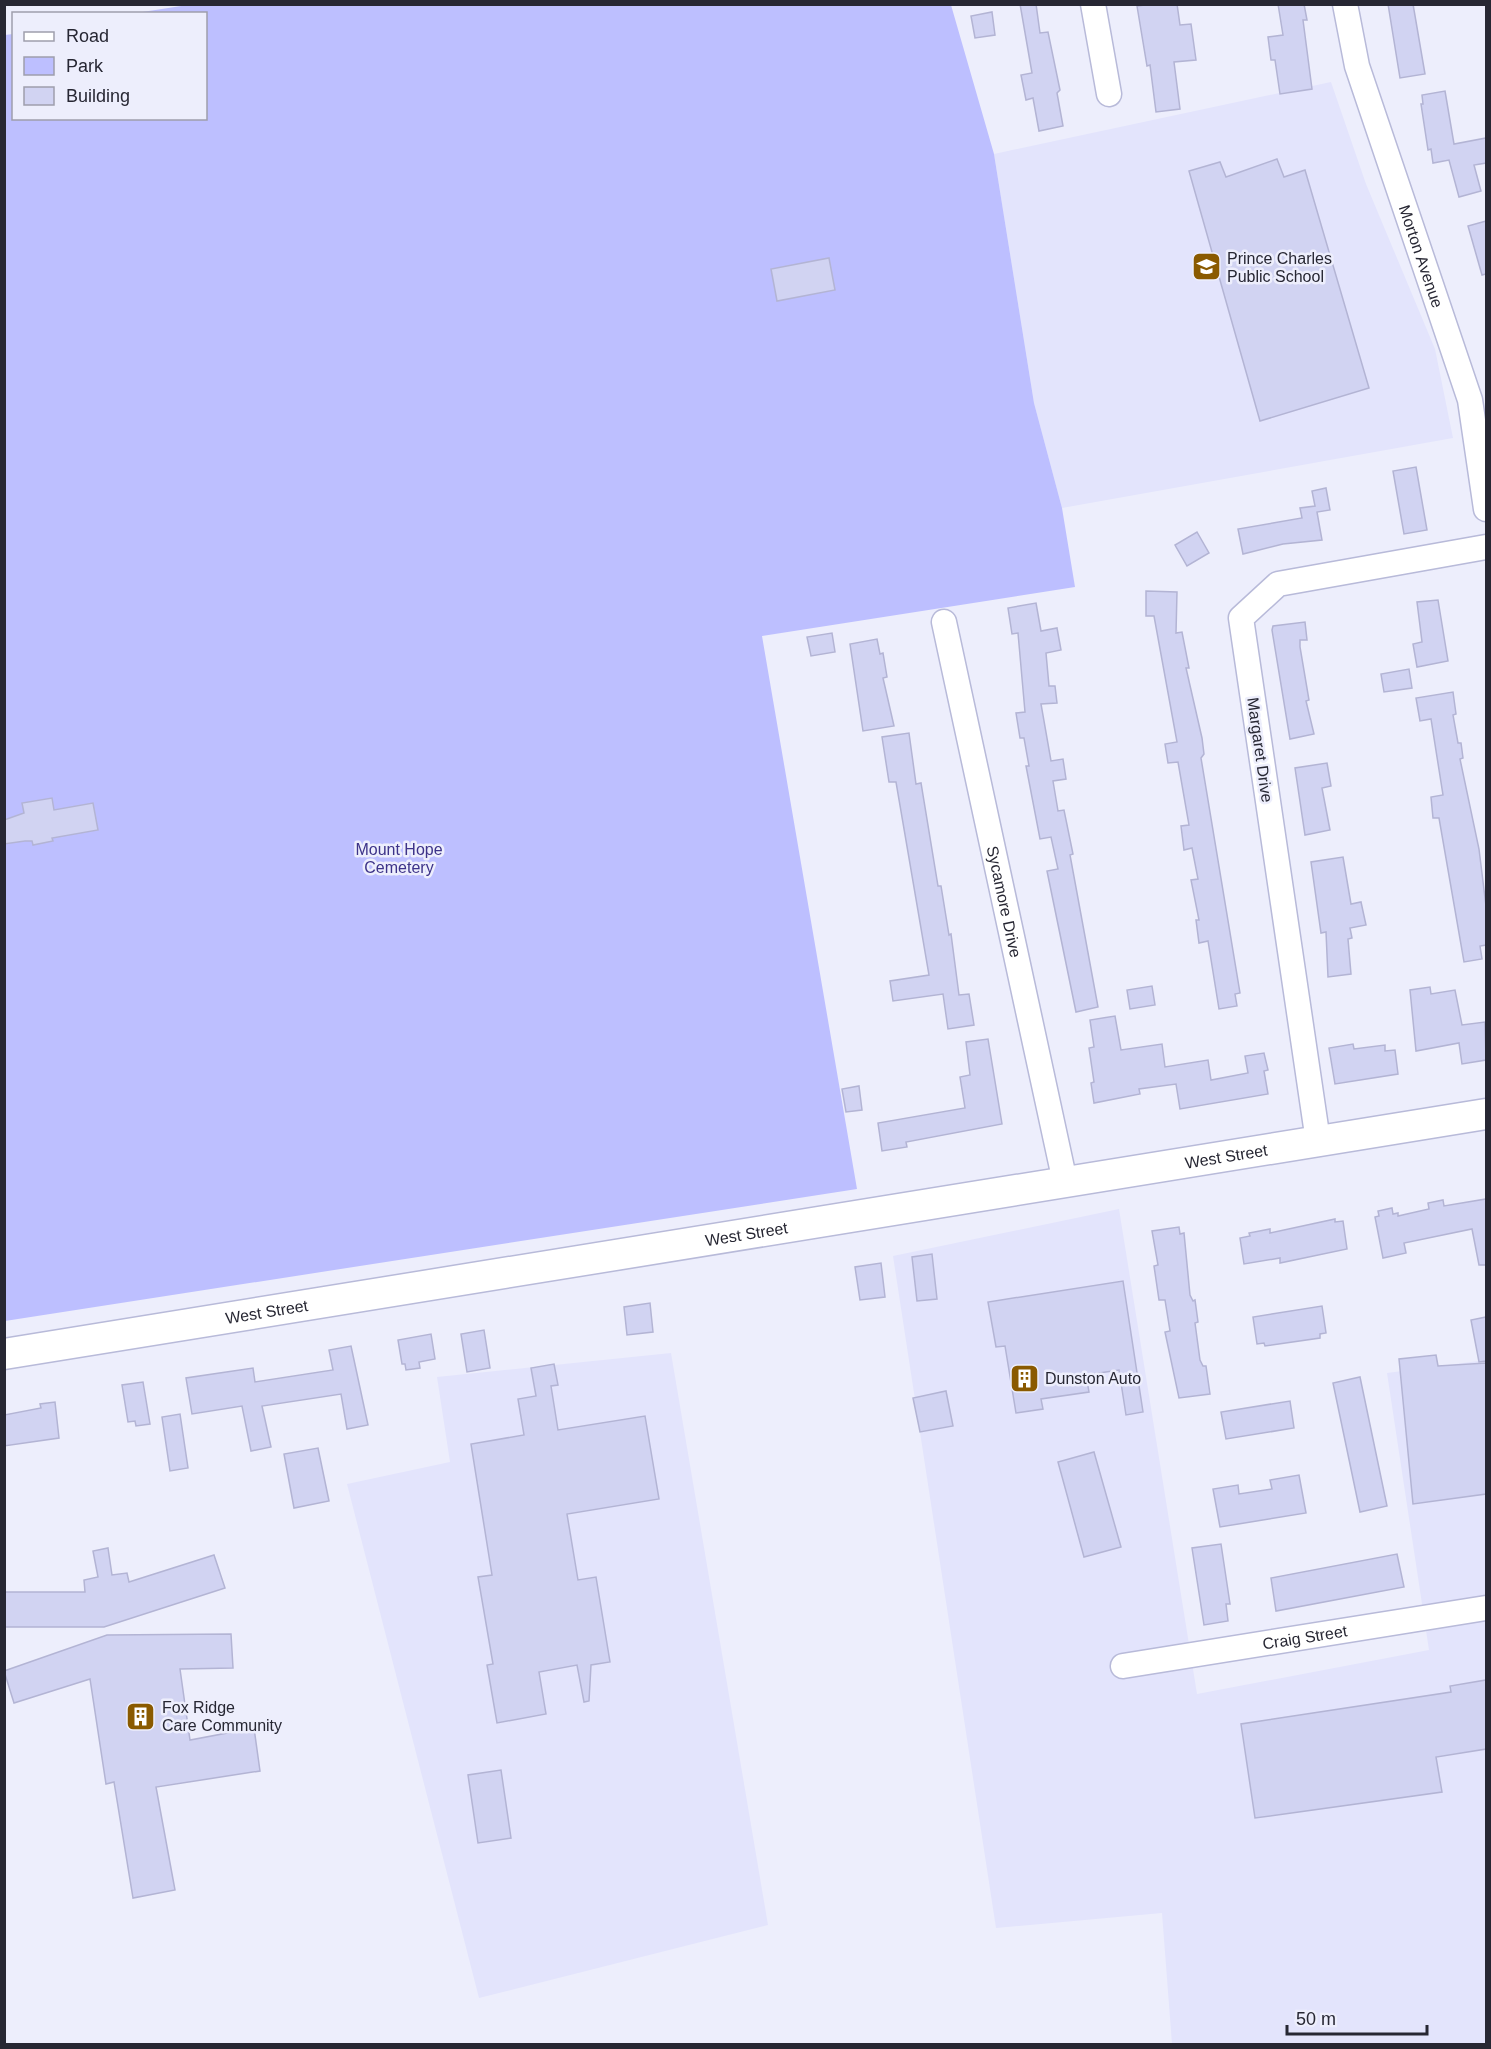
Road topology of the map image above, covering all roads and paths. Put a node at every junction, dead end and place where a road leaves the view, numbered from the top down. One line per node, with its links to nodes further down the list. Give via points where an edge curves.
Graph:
1 (1093, 4): 3 (street)
2 (1345, 4): 4 (street, Morton Avenue, via 1357,66)
3 (1109, 94)
4 (1478, 399): 5 (street, Morton Avenue)
5 (1486, 509)
6 (1486, 547): 9 (street, Margaret Drive, via 1278,584 1241,618)
7 (944, 622): 10 (street, Sycamore Drive)
8 (1486, 1114): 9 (main road, West Street)
9 (1318, 1141): 10 (main road, West Street)
10 (1065, 1182): 11 (main road, West Street)
11 (4, 1354)
12 (1486, 1608): 13 (street, Craig Street)
13 (1123, 1666)

